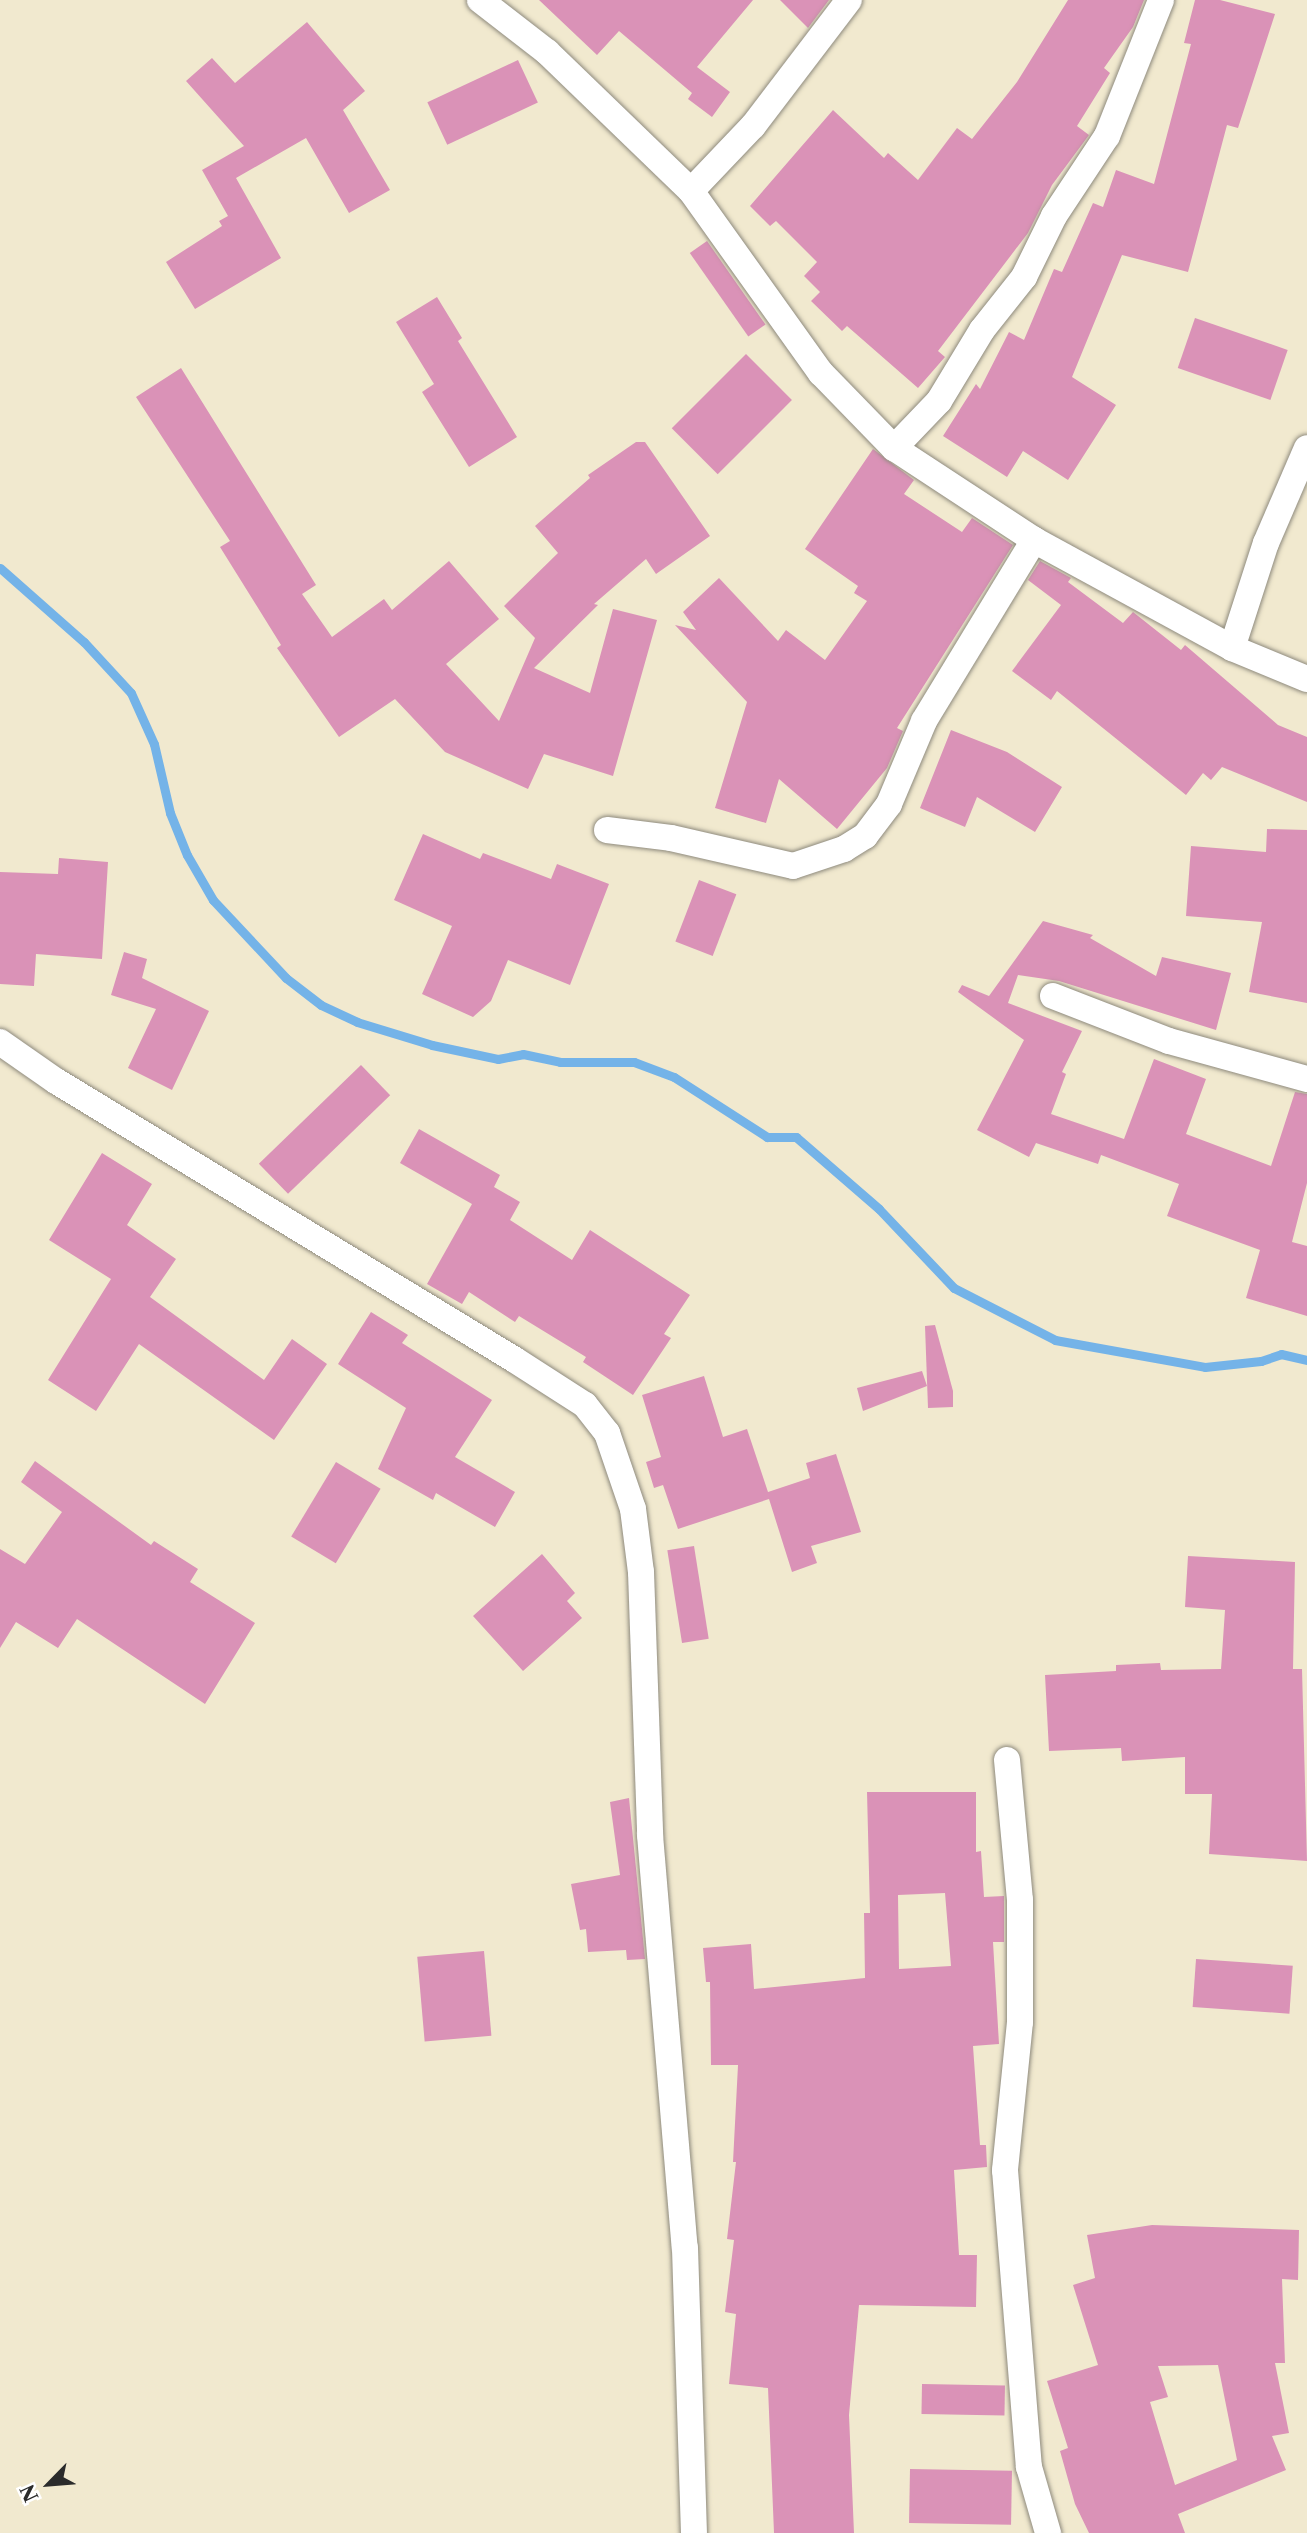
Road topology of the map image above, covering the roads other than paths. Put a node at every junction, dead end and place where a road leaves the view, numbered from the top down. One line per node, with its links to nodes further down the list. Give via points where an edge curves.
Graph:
1 (480, 0): 4 (street, via 547,52)
2 (849, 0): 4 (street, via 753,126)
3 (1161, 0): 5 (street, via 1107,136 1054,216 1024,277 982,330 939,401)
4 (691, 191): 5 (street, via 821,373)
5 (894, 448): 7 (street)
6 (1307, 449): 8 (street, via 1266,543)
7 (1034, 540): 8 (street); 10 (street, via 924,721 889,804 865,836 793,866 671,838)
8 (1232, 648): 9 (street)
9 (1307, 680)
10 (607, 830)
11 (1053, 996): 13 (street, via 1169,1041)
12 (0, 1042): 15 (street, via 56,1081 527,1367 585,1405 607,1433 634,1509 641,1572 650,1835 685,2248)
13 (1307, 1079)
14 (1007, 1760): 16 (street, via 1020,1900 1020,2022 1005,2170 1029,2468)
15 (694, 2533)
16 (1048, 2533)

